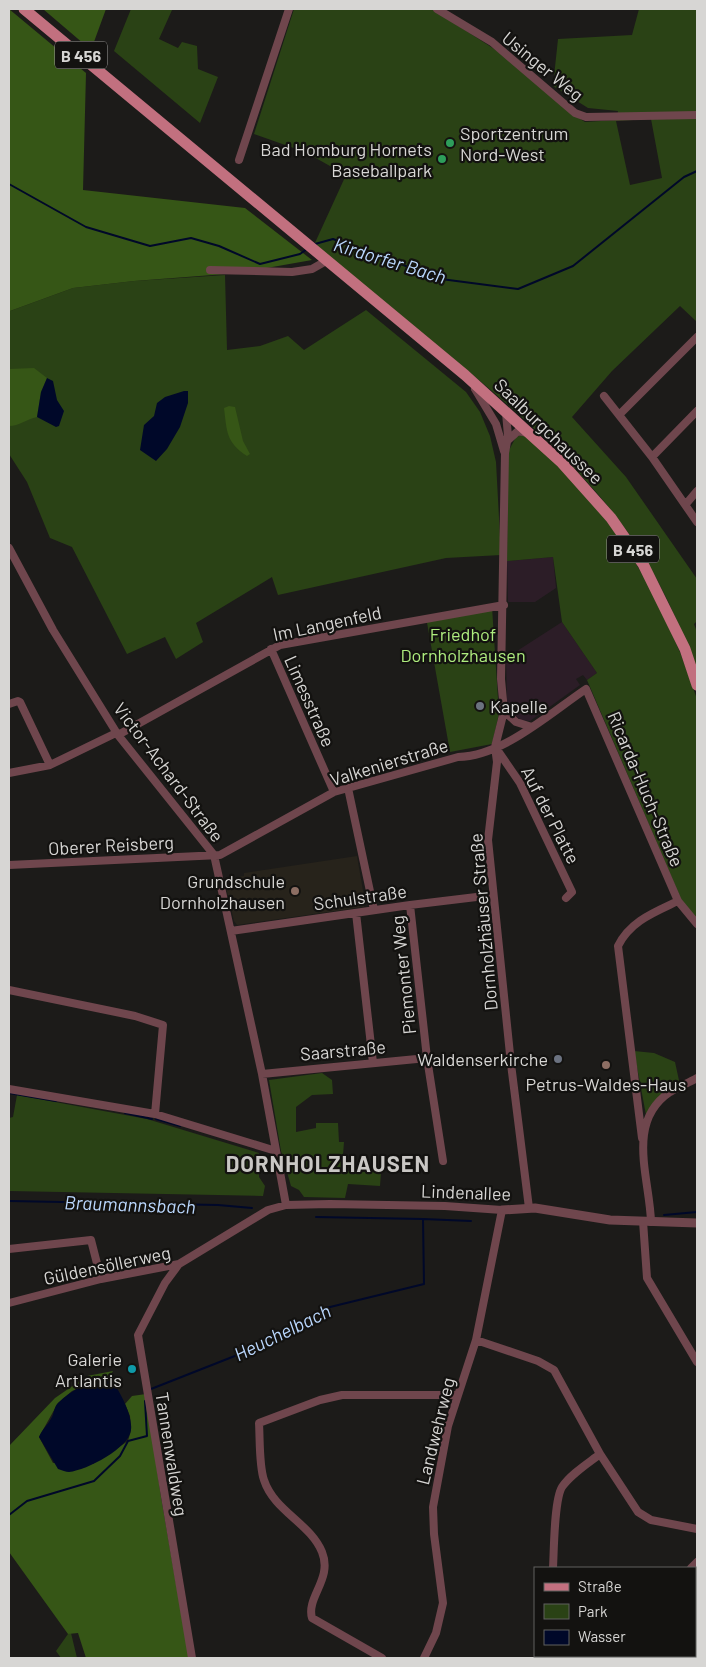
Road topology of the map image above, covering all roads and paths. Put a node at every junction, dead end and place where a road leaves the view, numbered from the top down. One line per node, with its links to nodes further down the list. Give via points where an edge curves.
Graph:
1 (24, 9): 6 (main road, Saalburgchaussee / B 456)
2 (290, 9): 5 (street)
3 (437, 9): 4 (street, Usinger Weg, via 492,42 575,113 598,118)
4 (697, 114)
5 (239, 160)
6 (326, 261): 7 (street, via 312,269 292,272); 9 (main road, Saalburgchaussee / B 456)
7 (210, 270)
8 (697, 337): 13 (street)
9 (465, 376): 11 (main road, Saalburgchaussee / B 456); 16 (street, Dornholzhäuser Straße, via 496,424)
10 (604, 396): 13 (street)
11 (502, 408): 14 (main road, Saalburgchaussee / B 456); 15 (street, Dornholzhäuser Straße, via 508,420)
12 (697, 410): 17 (street)
13 (620, 414): 17 (street)
14 (534, 436): 15 (street, via 523,430); 24 (main road, Saalburgchaussee / B 456, via 579,480 630,544 658,592 685,649)
15 (507, 441): 16 (street, Dornholzhäuser Straße)
16 (504, 453): 22 (street, Dornholzhäuser Straße)
17 (652, 457): 19 (street)
18 (697, 491): 19 (street)
19 (686, 504): 20 (street)
20 (697, 522)
21 (9, 548): 29 (street, Victor-Achard-Straße)
22 (504, 605): 23 (street, Im Langenfeld, via 312,638); 27 (street, Dornholzhäuser Straße, via 501,679)
23 (271, 649): 29 (street, Im Langenfeld); 34 (street, Limesstraße)
24 (697, 685)
25 (586, 689): 28 (street, Valkenierstraße); 39 (street, Ricarda-Huch-Straße)
26 (9, 704): 31 (street, via 20,702)
27 (504, 711): 28 (street, via 516,722); 30 (street, Dornholzhäuser Straße)
28 (532, 727): 30 (street, Valkenierstraße)
29 (117, 734): 31 (street, Im Langenfeld); 35 (street, Victor-Achard-Straße)
30 (495, 747): 33 (street, Valkenierstraße, via 473,756 458,757); 37 (street, Dornholzhäuser Straße, via 497,762 488,840); 38 (street, Auf der Platte, via 520,784 572,892)
31 (50, 766): 32 (street, Im Langenfeld)
32 (9, 773)
33 (348, 788): 34 (street, Valkenierstraße); 41 (street)
34 (334, 792): 35 (street, Valkenierstraße, via 220,855)
35 (214, 855): 36 (street, Oberer Reisberg); 44 (street, Victor-Achard-Straße)
36 (9, 865)
37 (493, 895): 40 (street, Schulstraße); 56 (street, Dornholzhäuser Straße)
38 (566, 898)
39 (678, 901): 43 (street, Ricarda-Huch-Straße); 52 (street, via 643,918 628,930 618,946)
40 (410, 905): 41 (street, Schulstraße); 46 (street, Piemonter Weg)
41 (374, 910): 42 (street, Schulstraße)
42 (356, 913): 44 (street, Schulstraße); 47 (street)
43 (697, 924)
44 (231, 931): 48 (street, Victor-Achard-Straße)
45 (9, 990): 51 (street, via 135,1016 163,1025)
46 (427, 1058): 47 (street, Saarstraße); 54 (street, Piemonter Weg)
47 (373, 1063): 48 (street, Saarstraße)
48 (262, 1074): 53 (street, Victor-Achard-Straße)
49 (697, 1078): 52 (street, via 670,1092 656,1105 646,1122)
50 (9, 1089): 51 (street)
51 (155, 1114): 53 (street)
52 (642, 1138): 58 (street)
53 (276, 1151): 55 (street, Victor-Achard-Straße)
54 (443, 1161)
55 (286, 1205): 57 (street, Lindenallee, via 445,1206); 61 (street, Güldensöllerweg, via 268,1210)
56 (529, 1208): 57 (street, Lindenallee); 58 (street, Lindenallee)
57 (502, 1210): 64 (street, Landwehrweg)
58 (647, 1222): 59 (street, Lindenallee); 65 (street, via 647,1278)
59 (697, 1223)
60 (9, 1249): 62 (street, via 91,1240)
61 (179, 1264): 62 (street, Güldensöllerweg); 70 (street, Tannenwaldweg, via 138,1334)
62 (102, 1279): 63 (street, Güldensöllerweg)
63 (9, 1302)
64 (476, 1340): 66 (street, Landwehrweg); 67 (street, via 538,1361 554,1370)
65 (697, 1362)
66 (458, 1395): 71 (street, via 342,1395 259,1423 263,1480 280,1506 313,1538 322,1552 324,1580 310,1611 312,1618); 72 (street, Landwehrweg, via 446,1433 432,1513 443,1603 436,1632)
67 (600, 1454): 68 (street, via 638,1512 651,1520); 69 (street, via 562,1488)
68 (697, 1529)
69 (553, 1567)
70 (192, 1658)
71 (382, 1658)
72 (424, 1658)

